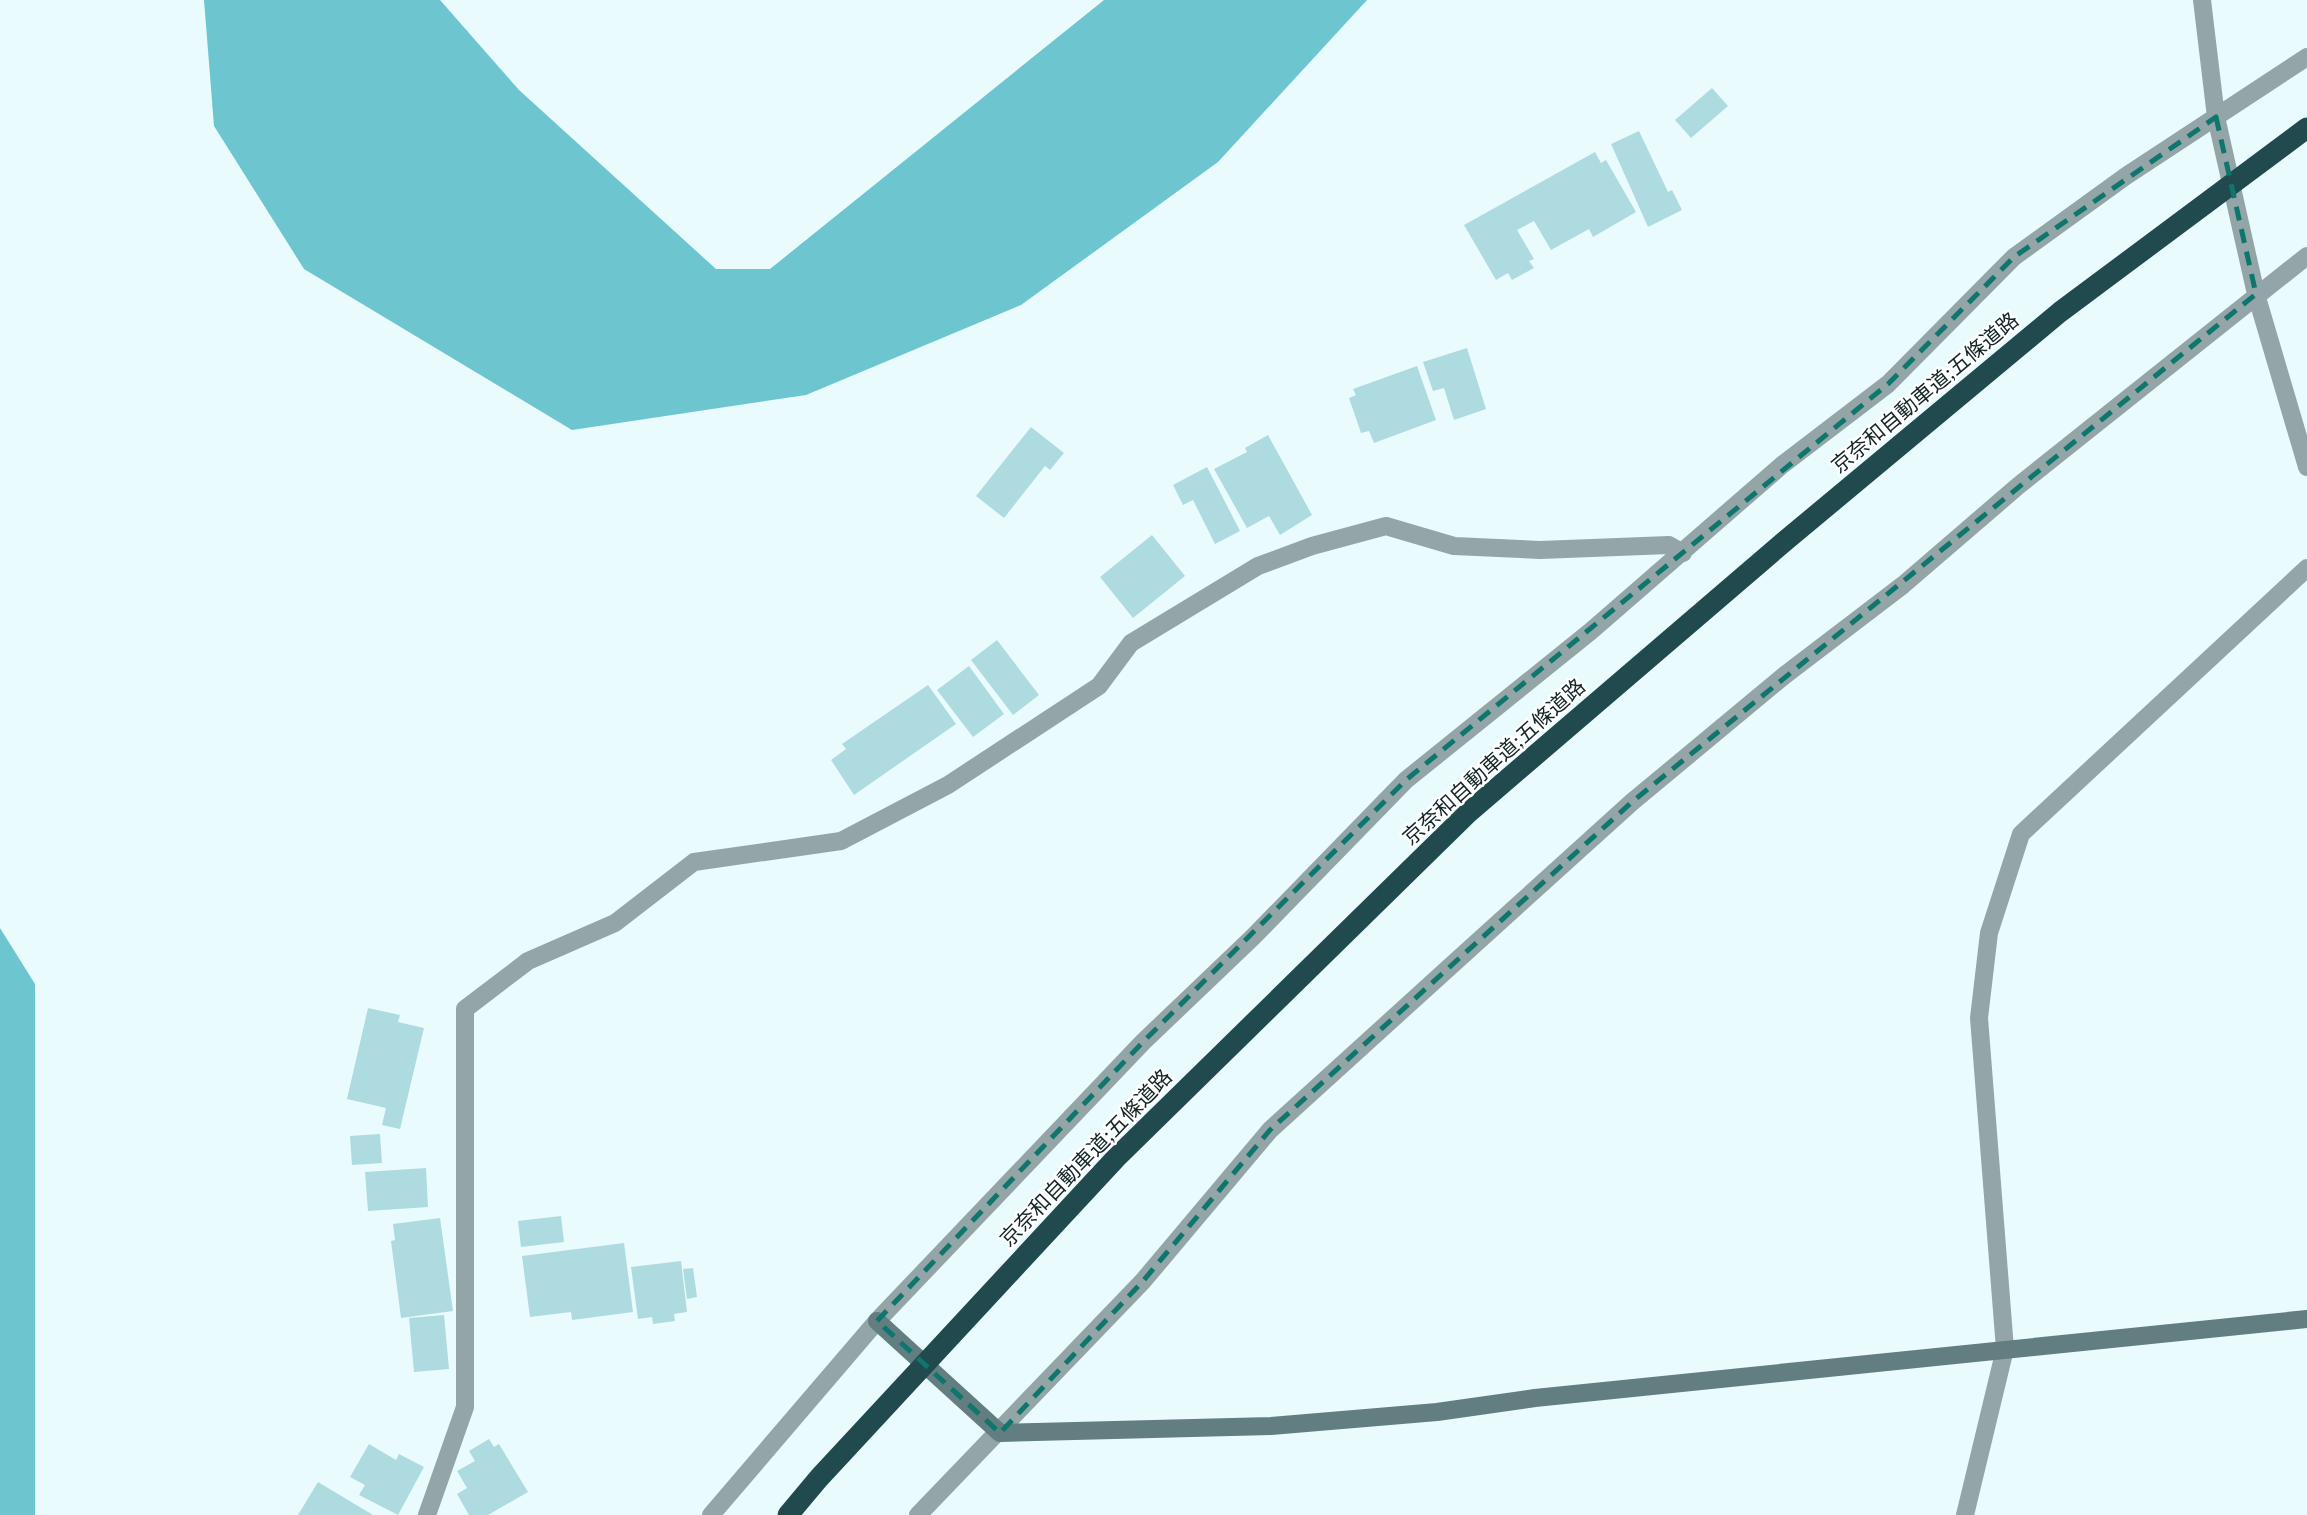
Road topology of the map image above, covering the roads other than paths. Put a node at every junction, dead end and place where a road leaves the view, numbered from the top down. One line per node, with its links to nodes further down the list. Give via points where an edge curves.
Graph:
1 (2202, 0): 3 (street)
2 (2307, 57): 3 (street)
3 (2216, 117): 6 (street); 8 (street, via 2014,257 1888,384 1782,465)
4 (2307, 128): 16 (highway, 京奈和自動車道;五條道路, bridge, via 2060,312 1468,813 1116,1157)
5 (2307, 256): 6 (street)
6 (2256, 294): 7 (street); 13 (street, via 1632,802 1453,964 1270,1130 1143,1281)
7 (2307, 467)
8 (1683, 553): 11 (street, via 1406,780 1143,1042); 14 (street, via 1669,545 1540,550 1454,546 1386,526 1258,566 1130,643 1099,686 948,785 841,841 694,862 615,923 528,961 465,1009 465,1408)
9 (2307, 568): 12 (street, via 2021,835 1989,933 1979,1018)
10 (2307, 1318): 12 (street)
11 (877, 1321): 13 (street); 15 (street)
12 (2005, 1349): 13 (street, via 1271,1426); 18 (street)
13 (1000, 1433): 17 (street)
14 (427, 1515)
15 (711, 1515)
16 (788, 1515)
17 (918, 1515)
18 (1965, 1515)

